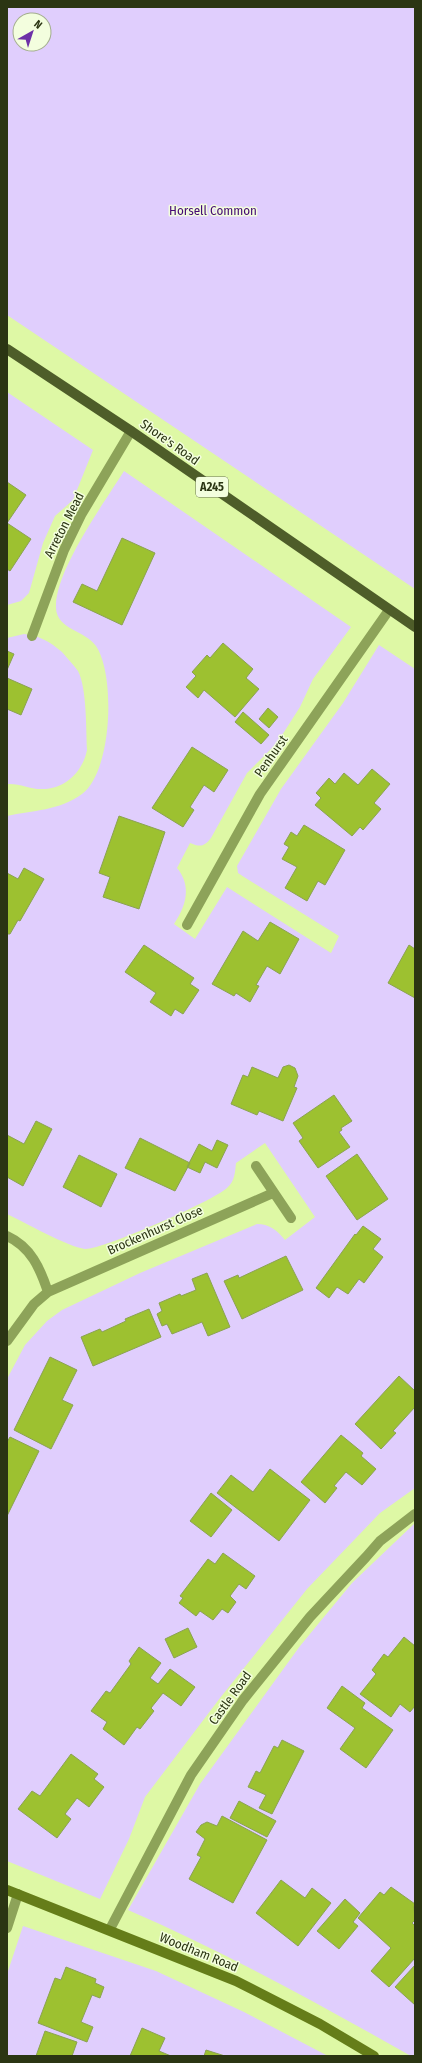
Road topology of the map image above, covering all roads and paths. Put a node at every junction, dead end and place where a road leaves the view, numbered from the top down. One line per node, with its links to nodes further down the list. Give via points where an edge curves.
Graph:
1 (7, 349): 2 (main road, Shore's Road / A245)
2 (131, 431): 3 (main road, Shore's Road / A245); 5 (street, Arreton Mead, via 64,550)
3 (389, 610): 4 (main road, Shore's Road / A245); 6 (street, Penhurst, via 260,794)
4 (415, 627)
5 (32, 636)
6 (187, 925)
7 (256, 1166): 8 (street)
8 (274, 1192): 9 (street); 11 (street, Brockenhurst Close)
9 (291, 1218)
10 (7, 1236): 11 (street, via 18,1241 30,1254)
11 (48, 1292): 12 (street, Brockenhurst Close, via 34,1304)
12 (7, 1341)
13 (415, 1514): 17 (street, Castle Road, via 380,1541 366,1556 310,1617 243,1700 191,1776)
14 (7, 1890): 15 (street, Woodham Road)
15 (18, 1894): 16 (street); 17 (street, Woodham Road)
16 (7, 1928)
17 (110, 1929): 18 (street, Woodham Road, via 236,1981 320,2024)
18 (374, 2056)

